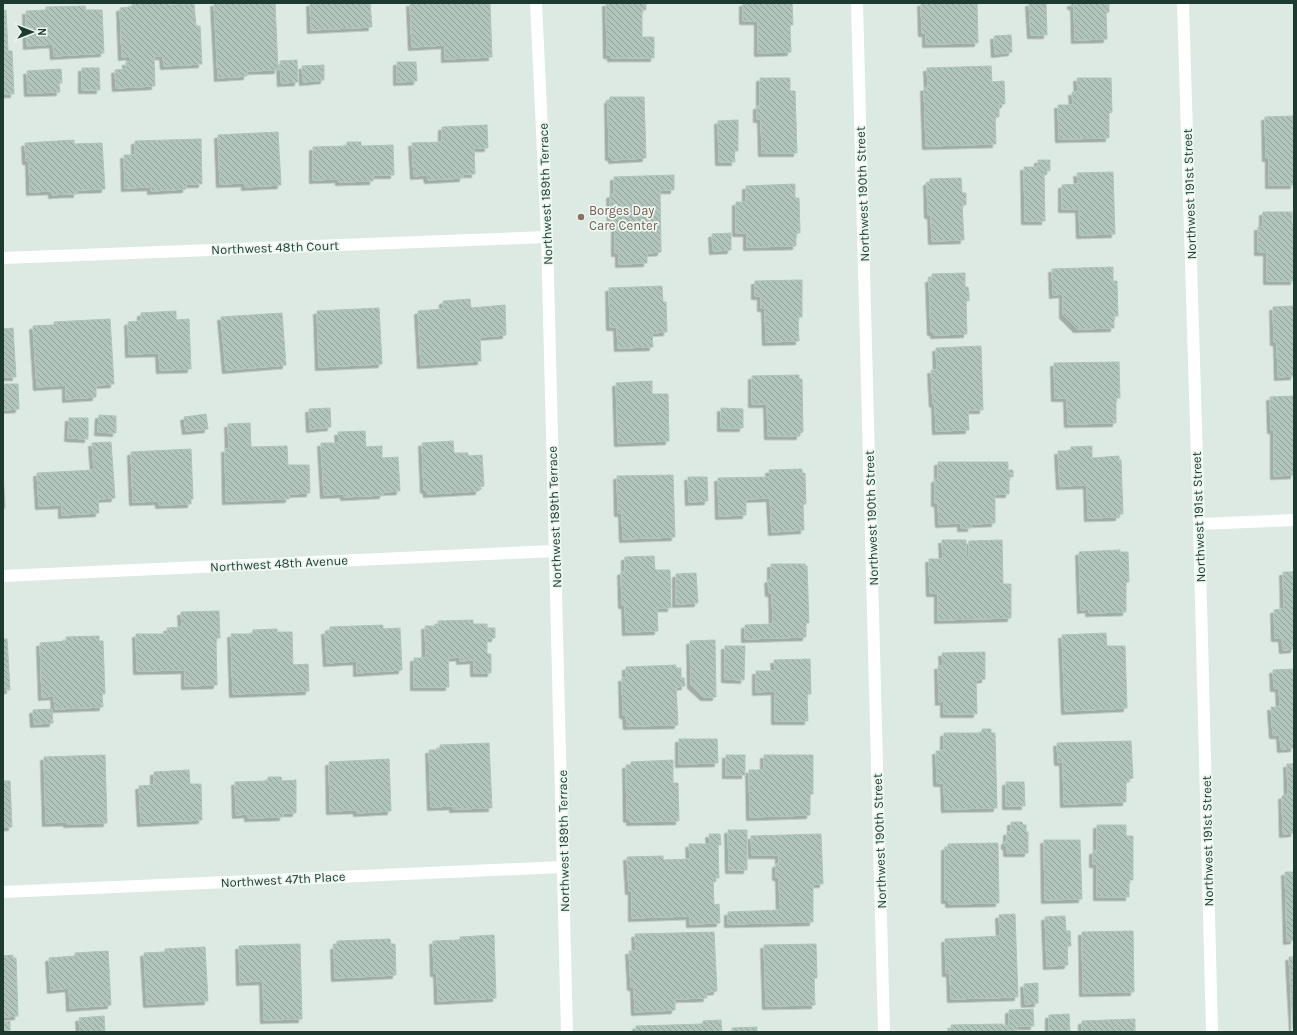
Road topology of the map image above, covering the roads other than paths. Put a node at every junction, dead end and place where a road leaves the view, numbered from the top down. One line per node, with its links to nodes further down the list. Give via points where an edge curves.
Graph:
1 (536, 3): 4 (street, Northwest 189th Terrace)
2 (857, 3): 13 (street, Northwest 190th Street)
3 (1183, 3): 7 (street, Northwest 191st Street)
4 (547, 237): 5 (street, Northwest 48th Court); 8 (street, Northwest 189th Terrace)
5 (3, 258)
6 (1294, 520): 7 (street)
7 (1199, 524): 14 (street, Northwest 191st Street)
8 (555, 551): 9 (street, Northwest 48th Avenue); 10 (street, Northwest 189th Terrace)
9 (3, 576)
10 (563, 867): 11 (street, Northwest 47th Place); 12 (street, Northwest 189th Terrace)
11 (3, 892)
12 (568, 1032)
13 (884, 1032)
14 (1212, 1032)

